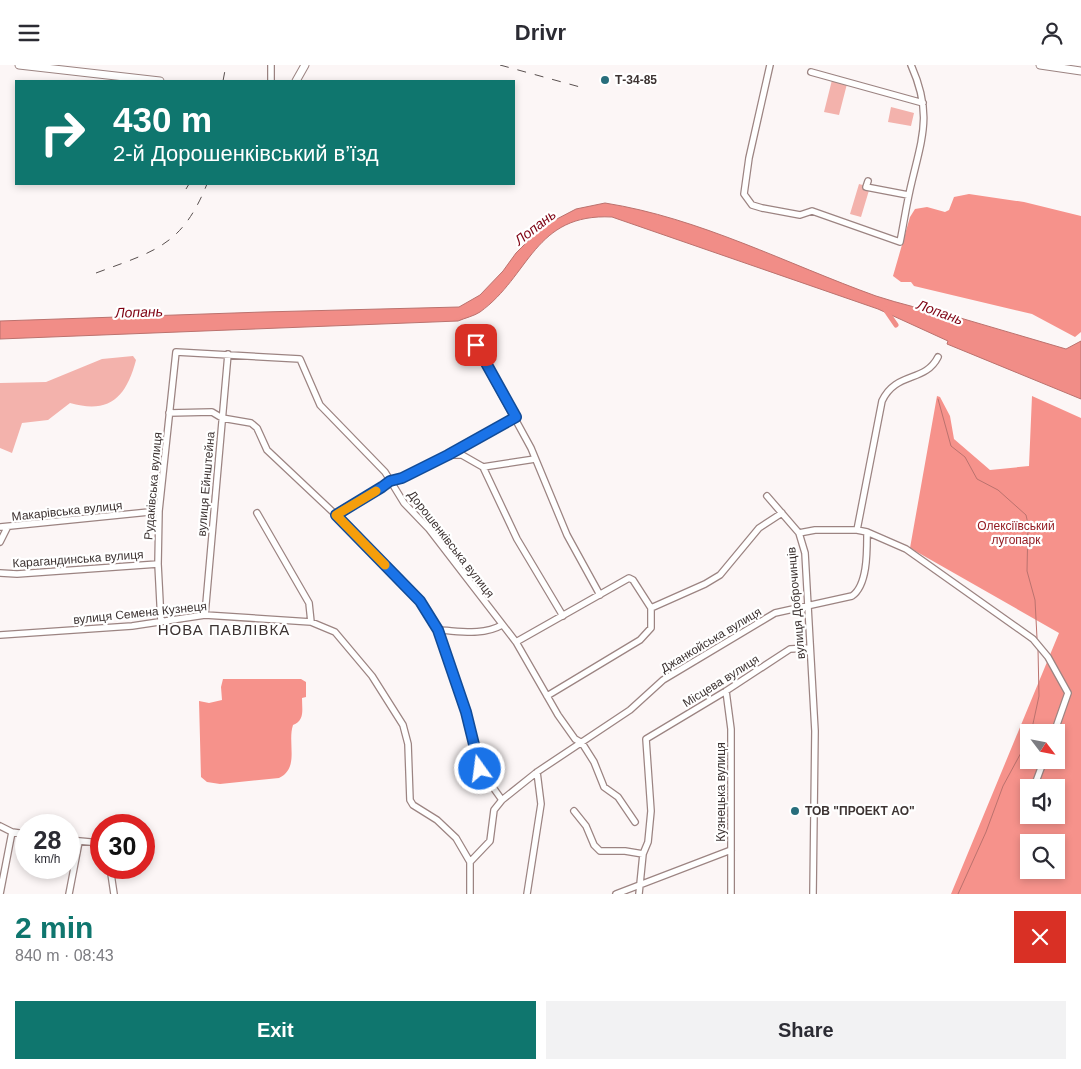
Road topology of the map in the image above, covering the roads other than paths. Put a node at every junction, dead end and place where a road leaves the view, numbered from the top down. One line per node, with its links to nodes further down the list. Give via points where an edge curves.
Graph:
1 (19, 65): 9 (street)
2 (271, 65): 10 (street)
3 (305, 65): 11 (street)
4 (770, 65): 14 (street, via 746,176 744,194 749,202 792,214 812,211 900,242)
5 (911, 65): 12 (street)
6 (1040, 65): 7 (street)
7 (1081, 71)
8 (811, 72): 12 (street)
9 (151, 80)
10 (271, 80)
11 (297, 80)
12 (924, 103): 14 (street, via 923,141)
13 (868, 181): 14 (street, via 866,187)
14 (908, 195)
15 (476, 330): 20 (street, via 479,353)
16 (176, 352): 17 (street, Дорошенківська вулиця); 19 (street, Рудаківська вулиця)
17 (228, 354): 21 (street, вулиця Ейнштейна); 25 (street, Дорошенківська вулиця, via 300,359 320,405)
18 (938, 357): 32 (street, via 934,365 924,372 894,383 882,401)
19 (169, 413): 21 (street, via 212,411); 27 (street, Рудаківська вулиця)
20 (516, 417): 22 (street); 23 (street)
21 (222, 418): 30 (street, via 251,423 257,428 267,450); 41 (street, вулиця Ейнштейна)
22 (448, 455): 24 (street, via 462,455); 25 (street)
23 (535, 459): 24 (street); 38 (street, via 567,535)
24 (483, 467): 42 (street, via 517,539)
25 (390, 481): 30 (street); 45 (street, Дорошенківська вулиця)
26 (767, 496): 29 (street)
27 (159, 511): 31 (street, Макарівська вулиця); 36 (street, Рудаківська вулиця)
28 (257, 513): 43 (street, via 309,603)
29 (782, 513): 34 (street); 40 (street, via 759,528 720,575)
30 (336, 515): 46 (street, via 420,601)
31 (3, 528): 35 (street)
32 (857, 530): 33 (street, вулиця Доброчинців); 34 (street, вулиця Доброчинців)
33 (867, 532): 39 (street, Джанкойська вулиця, via 867,560 859,591 852,596); 52 (street, вулиця Доброчинців, via 906,549 1036,642 1068,693)
34 (799, 533): 39 (street, вулиця Доброчинців, via 805,553)
35 (0, 542)
36 (158, 564): 37 (street, Карагандинська вулиця); 44 (street, Рудаківська вулиця)
37 (0, 573)
38 (600, 595): 40 (street, via 629,578 633,579); 42 (street)
39 (807, 605): 49 (street, вулиця Доброчинців); 53 (street, Джанкойська вулиця, via 775,613 663,680 630,710)
40 (651, 608): 51 (street, via 650,628 640,640)
41 (204, 615): 43 (street, вулиця Семена Кузнеця); 44 (street, вулиця Семена Кузнеця)
42 (563, 616): 48 (street)
43 (311, 622): 63 (street, вулиця Семена Кузнеця, via 335,632 372,675 406,732 410,800 456,838)
44 (161, 623): 47 (street, вулиця Семена Кузнеця)
45 (502, 625): 46 (street, via 481,632); 48 (street, Дорошенківська вулиця)
46 (438, 630): 55 (street, via 466,712 480,769)
47 (0, 635)
48 (516, 643): 51 (street, Дорошенківська вулиця)
49 (810, 648): 50 (street, Місцева вулиця, via 790,649); 75 (street, вулиця Доброчинців, via 816,731)
50 (726, 691): 61 (street, Кузнецька вулиця, via 731,729); 62 (street, Місцева вулиця, via 646,739 651,811 648,841)
51 (547, 696): 53 (street, Дорошенківська вулиця, via 558,715)
52 (1057, 724)
53 (582, 743): 54 (street, Джанкойська вулиця); 57 (street, Дорошенківська вулиця, via 604,787 618,797)
54 (537, 772): 55 (street, Джанкойська вулиця); 71 (street, via 541,804)
55 (502, 799): 63 (street, Джанкойська вулиця, via 494,810 490,841)
56 (574, 811): 62 (street, via 600,851)
57 (635, 822)
58 (0, 826): 59 (street)
59 (12, 832): 60 (street); 67 (street)
60 (15, 832)
61 (731, 850): 66 (street); 74 (street, Кузнецька вулиця)
62 (643, 854): 66 (street)
63 (470, 861): 70 (street)
64 (72, 879): 68 (street)
65 (112, 879): 69 (street)
66 (641, 885): 72 (street); 73 (street)
67 (0, 894)
68 (69, 894)
69 (114, 894)
70 (470, 894)
71 (527, 894)
72 (616, 894)
73 (639, 894)
74 (730, 894)
75 (813, 894)

